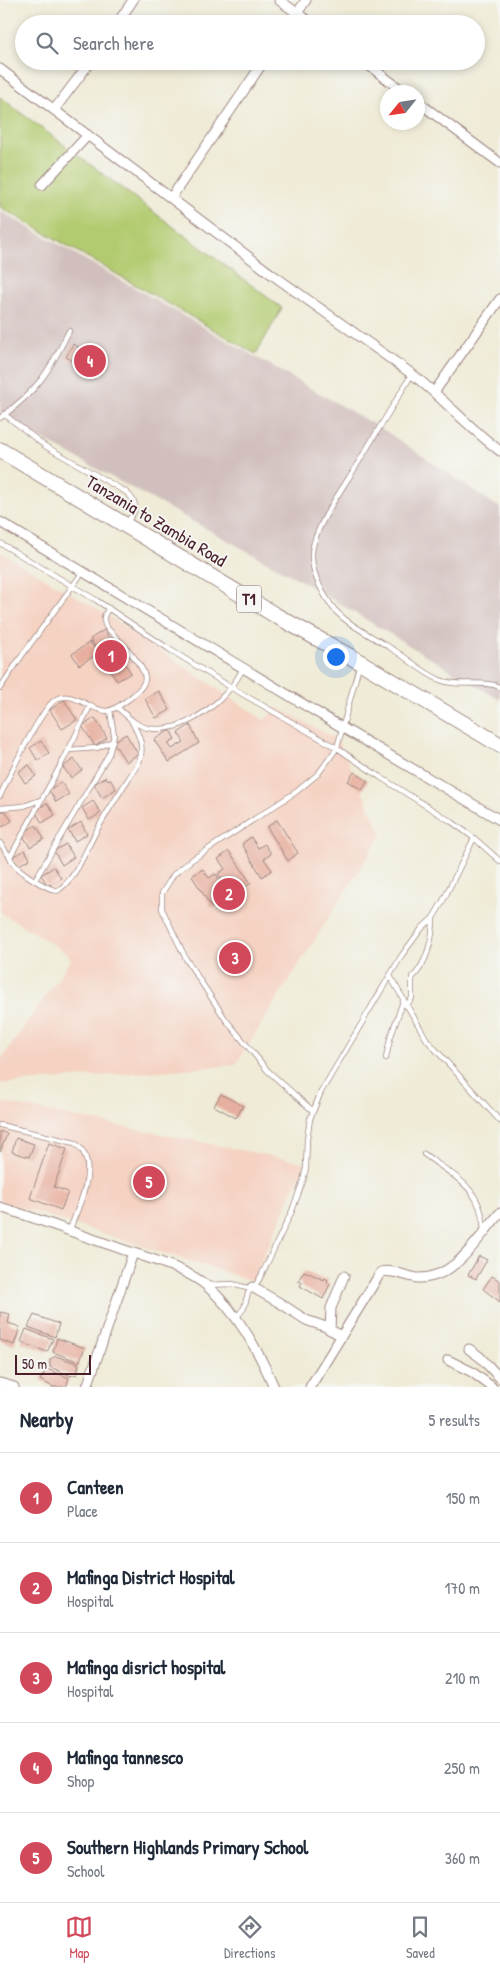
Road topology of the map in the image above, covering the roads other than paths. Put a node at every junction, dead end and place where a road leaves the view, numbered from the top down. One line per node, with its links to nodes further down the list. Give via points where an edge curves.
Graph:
1 (133, 0): 5 (street)
2 (279, 0): 4 (street)
3 (306, 0): 4 (street)
4 (297, 13): 6 (street)
5 (123, 15)
6 (300, 15)
7 (0, 69): 13 (street)
8 (84, 70): 13 (street)
9 (258, 70): 17 (street)
10 (375, 70): 11 (street)
11 (395, 85)
12 (425, 107): 15 (street)
13 (54, 110): 14 (street)
14 (88, 135): 16 (street); 17 (street)
15 (500, 163)
16 (42, 185)
17 (171, 198): 20 (street)
18 (500, 299): 21 (street)
19 (69, 331): 22 (lane, via 53,364 37,386)
20 (412, 374): 21 (street); 33 (lane, via 317,534 312,555 317,578 332,606 346,619 422,670 442,681)
21 (435, 391): 24 (street)
22 (2, 416): 26 (lane, via 45,446 126,492 135,500 136,507)
23 (0, 450): 26 (highway, Tanzania to Zambia Road / T1)
24 (500, 451)
25 (0, 522): 28 (street)
26 (125, 525): 31 (highway, Tanzania to Zambia Road / T1)
27 (0, 543): 29 (lane)
28 (82, 572): 29 (lane); 32 (street)
29 (73, 586): 30 (lane); 34 (lane)
30 (109, 608): 35 (lane); 37 (lane, via 103,620 106,627 135,660 145,678 138,691)
31 (360, 662): 40 (lane); 42 (highway, Tanzania to Zambia Road / T1)
32 (243, 668): 35 (lane); 40 (street)
33 (500, 687)
34 (0, 688)
35 (232, 688): 39 (lane, via 196,717 179,725 146,728); 43 (lane)
36 (90, 706): 38 (lane); 44 (lane); 45 (lane, via 68,697 53,701)
37 (117, 707): 38 (lane); 39 (lane)
38 (110, 711): 41 (lane)
39 (131, 720): 53 (lane, via 141,742 142,756 75,872 57,891)
40 (343, 728): 43 (lane); 48 (street)
41 (113, 741): 44 (lane, via 97,748); 53 (lane, via 100,771)
42 (500, 745)
43 (337, 748): 49 (lane); 59 (lane, via 318,774 296,792 193,859 174,874 162,893 162,909 186,959 226,1020 268,1071)
44 (69, 750): 46 (lane)
45 (0, 796)
46 (40, 800): 47 (lane, via 24,806); 51 (lane)
47 (0, 808)
48 (500, 820)
49 (474, 838): 52 (lane); 54 (lane)
50 (0, 843): 51 (lane)
51 (10, 857): 53 (lane, via 17,868)
52 (500, 861)
53 (35, 880)
54 (433, 918): 55 (lane, via 407,948); 57 (lane, via 423,963 412,978 412,998)
55 (390, 976): 56 (lane); 59 (lane)
56 (403, 1001): 57 (lane); 58 (lane)
57 (406, 1006): 60 (lane, via 432,1045)
58 (386, 1058)
59 (313, 1111): 70 (lane, via 303,1181 270,1258)
60 (500, 1121)
61 (0, 1125): 65 (lane, via 75,1143 84,1152 87,1164 85,1189)
62 (424, 1154): 66 (lane, via 467,1186 478,1200)
63 (0, 1207): 65 (street)
64 (500, 1213): 66 (street)
65 (69, 1231): 67 (street)
66 (484, 1232): 73 (street, via 463,1258 447,1270 416,1278 388,1270 381,1272)
67 (133, 1253): 69 (street, via 172,1266); 79 (street)
68 (344, 1276): 72 (street, via 331,1308)
69 (205, 1285): 70 (lane, via 232,1284); 71 (street)
70 (251, 1288): 71 (lane, via 244,1308); 72 (street)
71 (236, 1318): 80 (street, via 262,1358)
72 (330, 1330): 73 (street)
73 (341, 1336): 81 (street)
74 (469, 1349): 76 (street)
75 (448, 1360): 82 (street)
76 (500, 1378)
77 (0, 1383): 78 (street)
78 (14, 1387)
79 (87, 1387)
80 (274, 1387)
81 (310, 1387)
82 (492, 1387)

